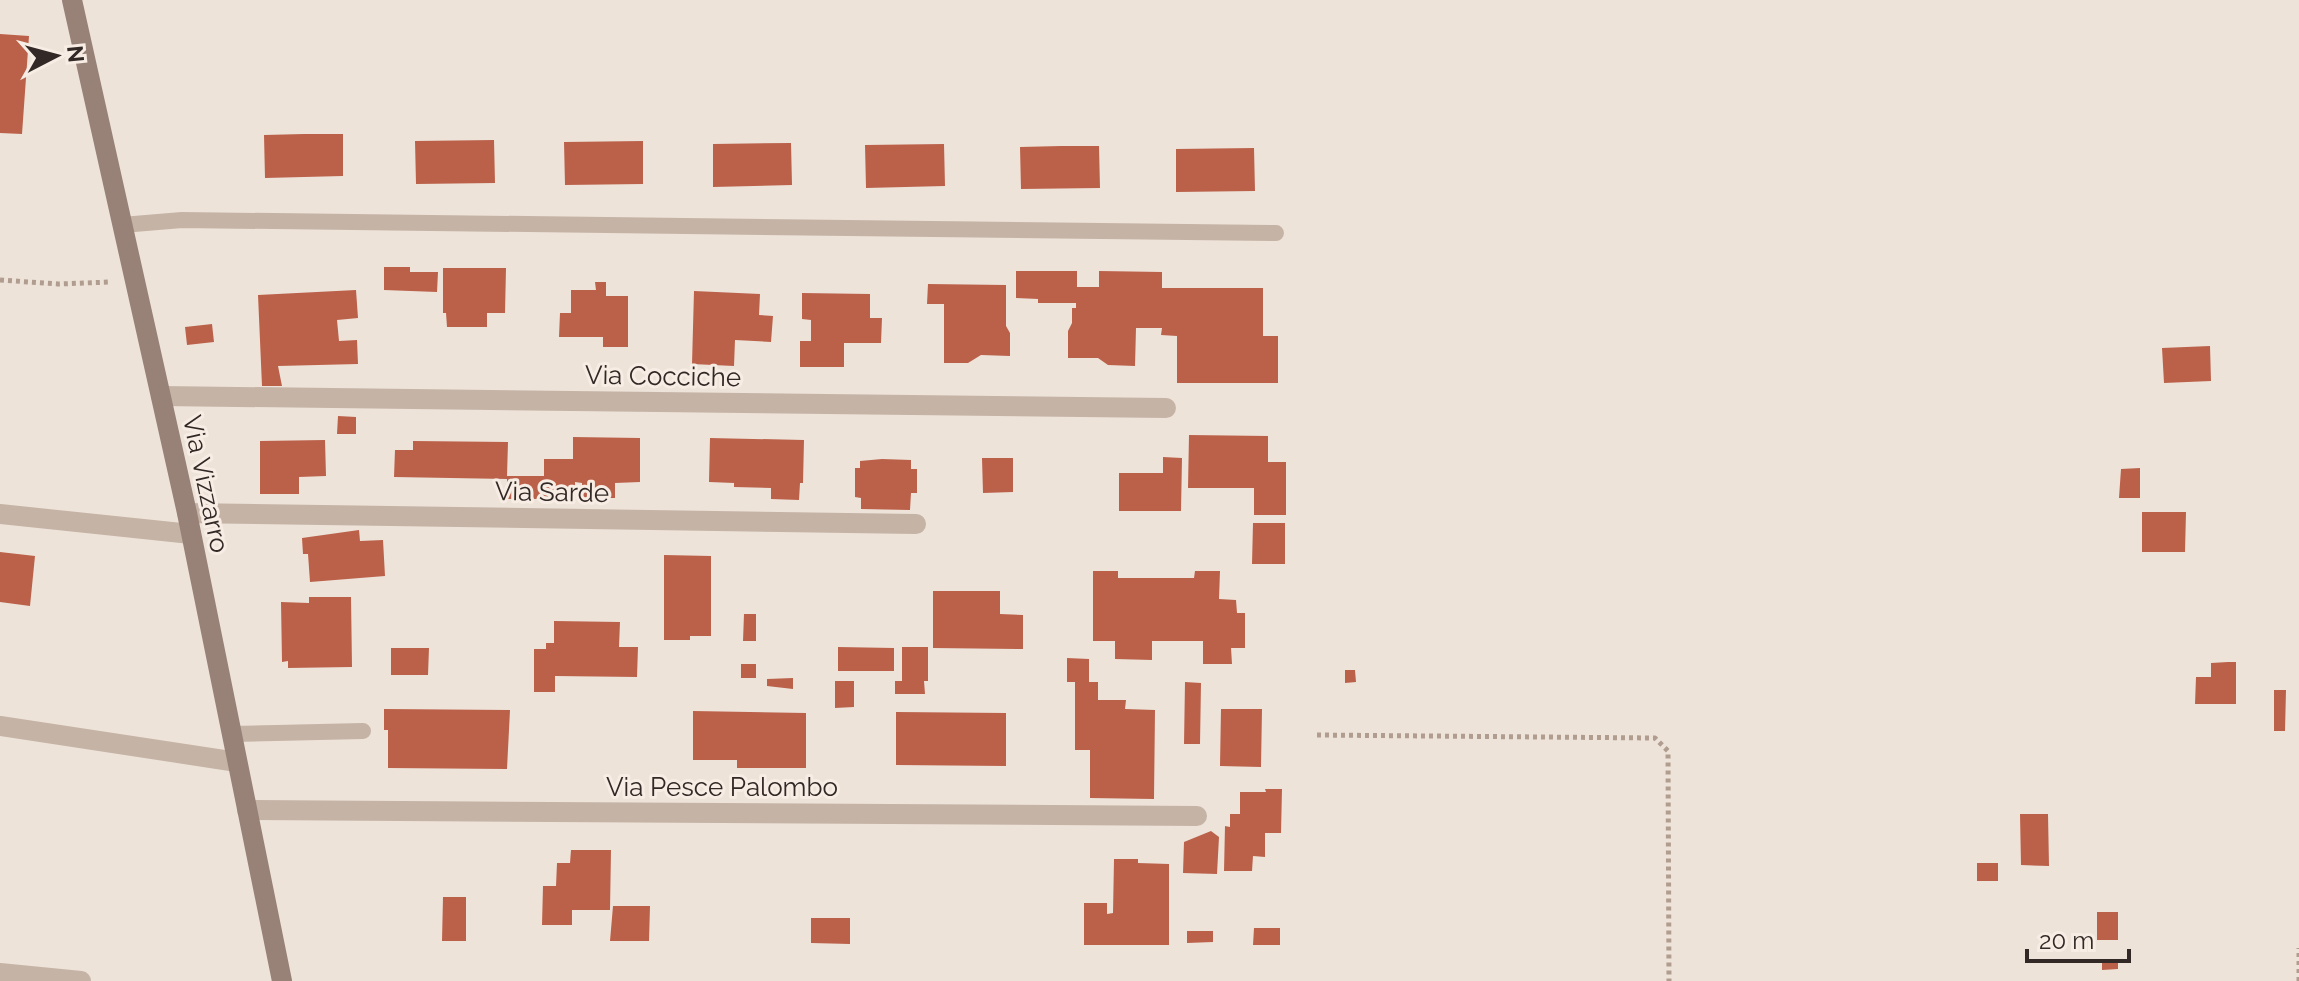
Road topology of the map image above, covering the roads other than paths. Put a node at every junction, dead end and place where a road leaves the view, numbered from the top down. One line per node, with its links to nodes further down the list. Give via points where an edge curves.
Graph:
1 (72, 0): 2 (street, Via Vizzarro)
2 (122, 225): 3 (lane, via 182,220); 4 (street, Via Vizzarro)
3 (1276, 233)
4 (161, 396): 5 (street, Via Cocciche); 7 (street, Via Vizzarro)
5 (1166, 408)
6 (0, 514): 7 (street, Via Sarde)
7 (189, 523): 8 (street, Via Sarde); 11 (street, Via Vizzarro)
8 (916, 524)
9 (0, 726): 12 (street)
10 (363, 731): 11 (lane)
11 (231, 734): 12 (street, Via Vizzarro)
12 (237, 762): 13 (street, Via Vizzarro)
13 (247, 810): 14 (street, Via Pesce Palombo); 17 (street, Via Vizzarro)
14 (1197, 816)
15 (0, 973): 16 (street)
16 (81, 981)
17 (282, 981)

